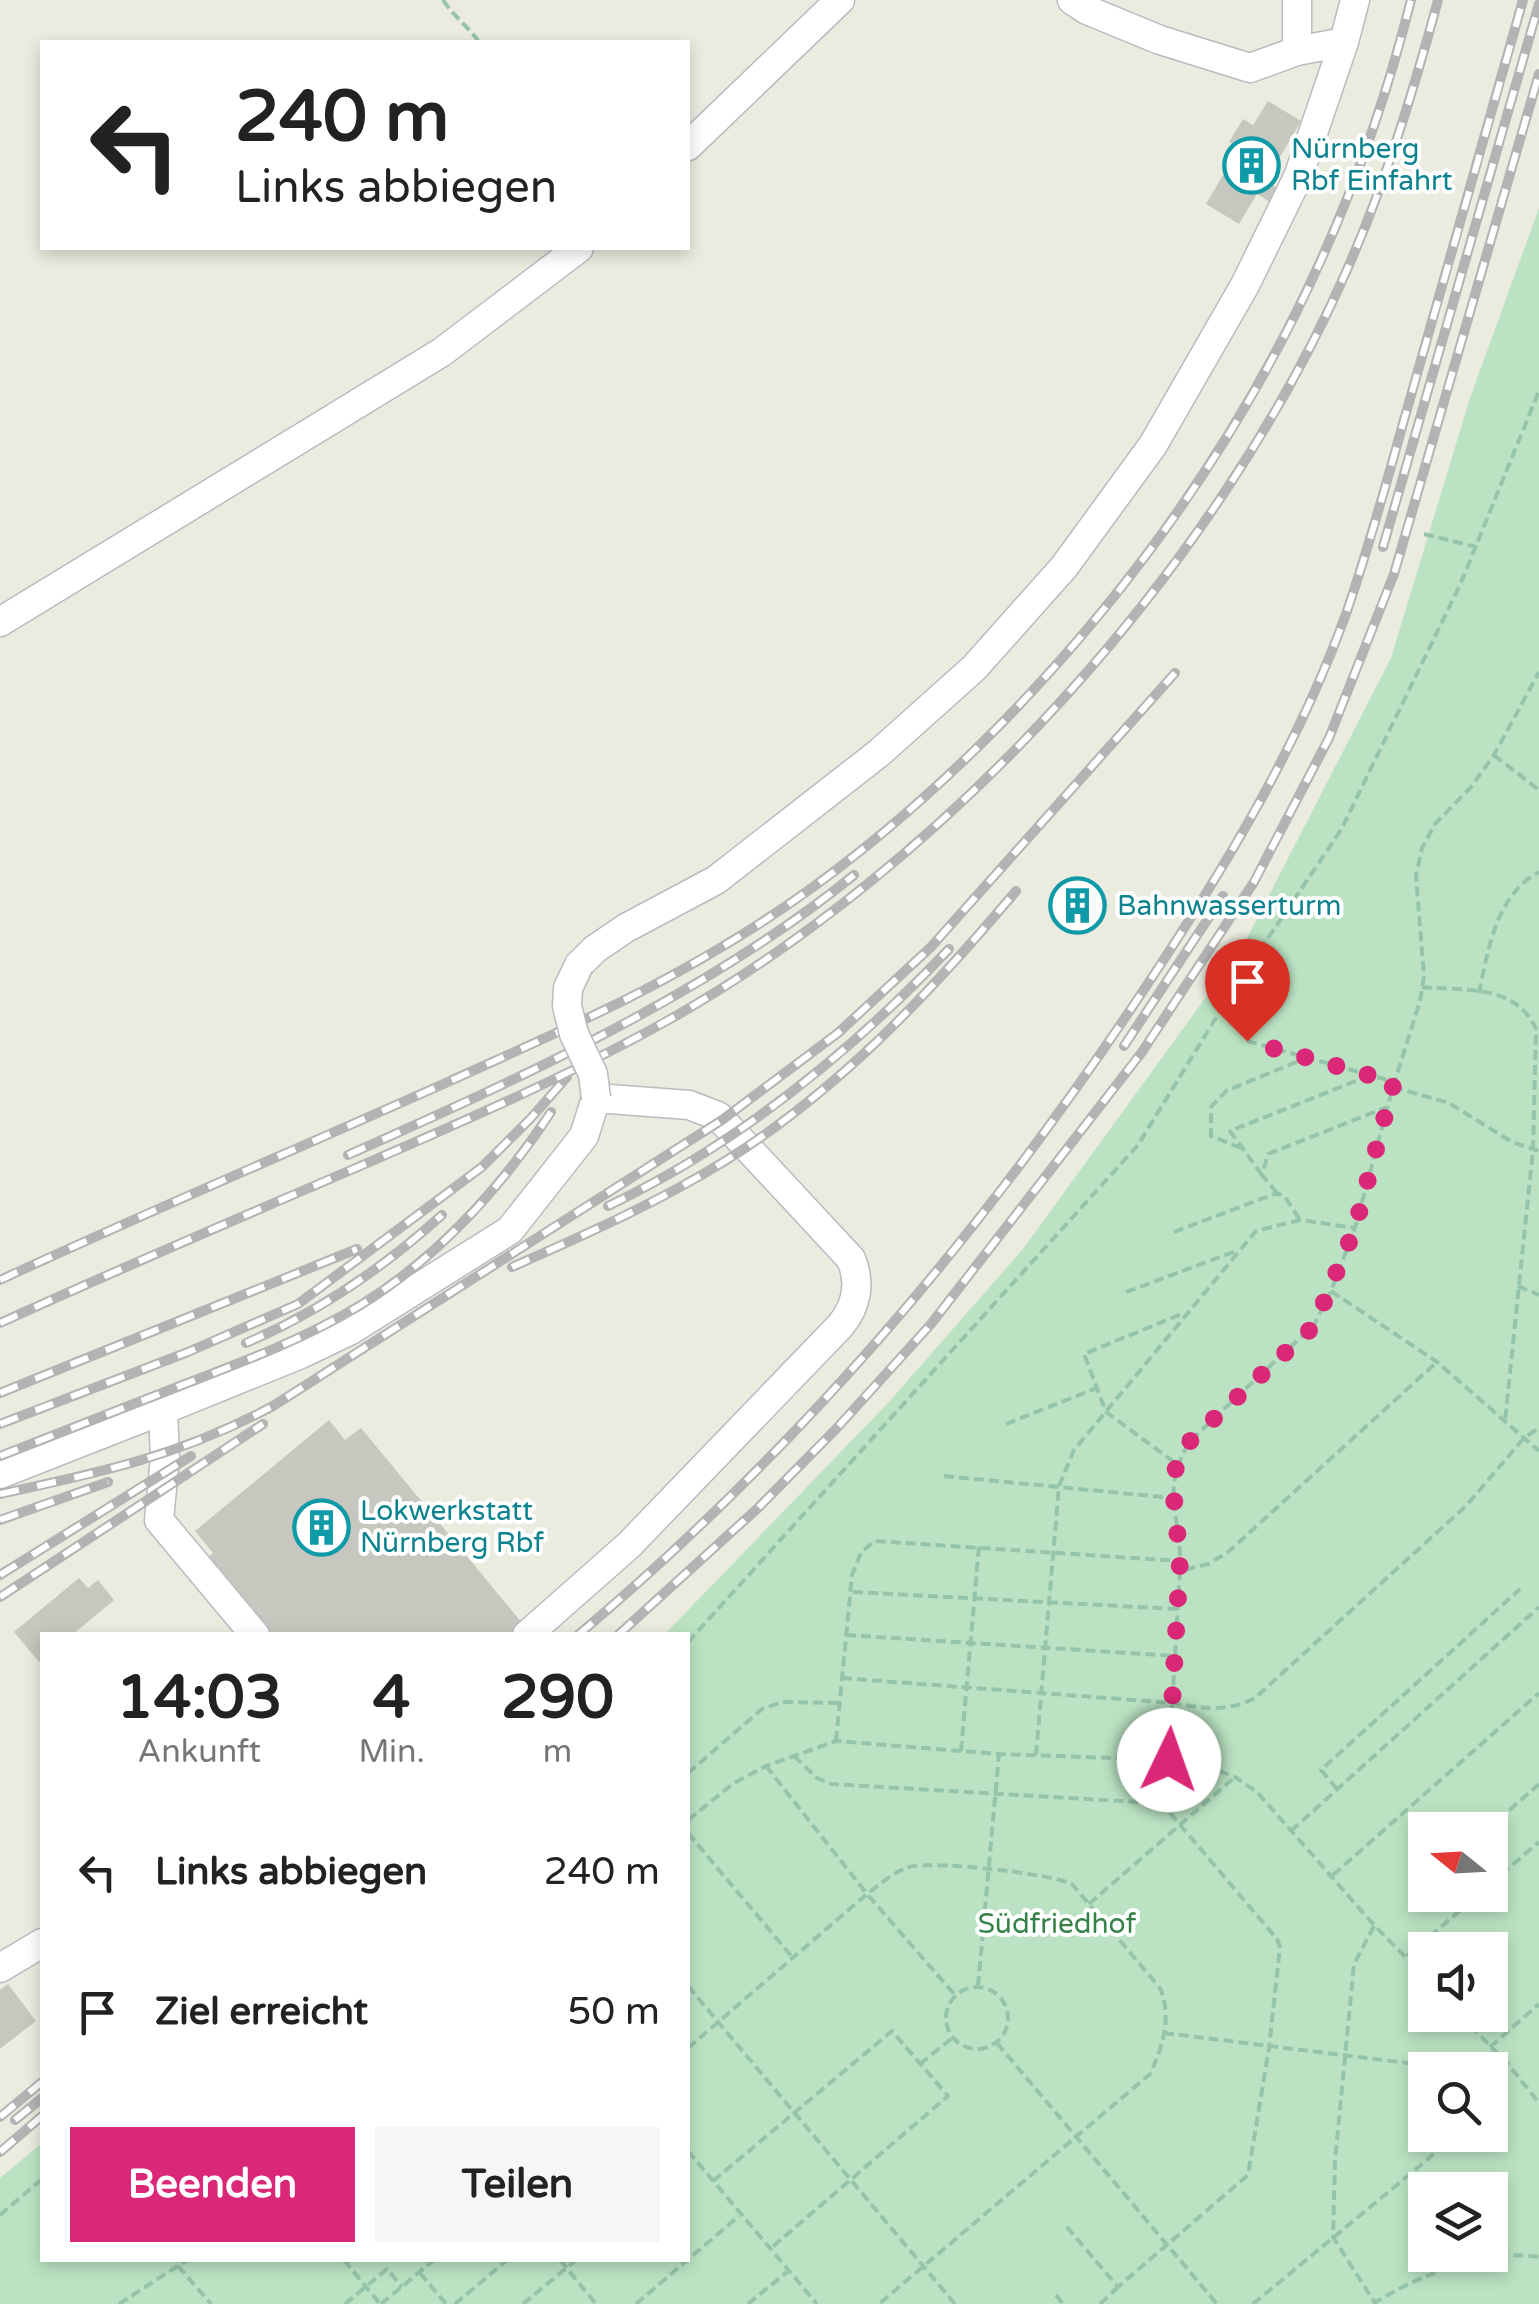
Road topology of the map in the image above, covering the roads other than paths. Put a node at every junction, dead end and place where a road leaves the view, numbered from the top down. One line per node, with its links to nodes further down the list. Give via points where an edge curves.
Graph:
1 (840, 0): 7 (lane)
2 (1072, 0): 6 (lane, via 1160,40 1250,68)
3 (1297, 0): 6 (lane)
4 (1355, 0): 5 (lane)
5 (1344, 42): 6 (lane); 10 (lane, bridge, via 1298,178 1245,286 1153,445 1064,567 974,668 879,753 716,880 626,928 579,965 567,1006)
6 (1296, 51)
7 (690, 144)
8 (576, 250): 9 (lane, via 442,352)
9 (0, 622)
10 (596, 1098): 11 (lane, via 584,1136 510,1230 351,1330); 14 (lane, via 689,1105 718,1116 851,1259 858,1287 840,1326 628,1544)
11 (163, 1410): 12 (lane); 13 (lane, via 159,1520)
12 (0, 1474)
13 (252, 1632)
14 (530, 1632)
15 (40, 1945): 16 (lane)
16 (0, 1968)

